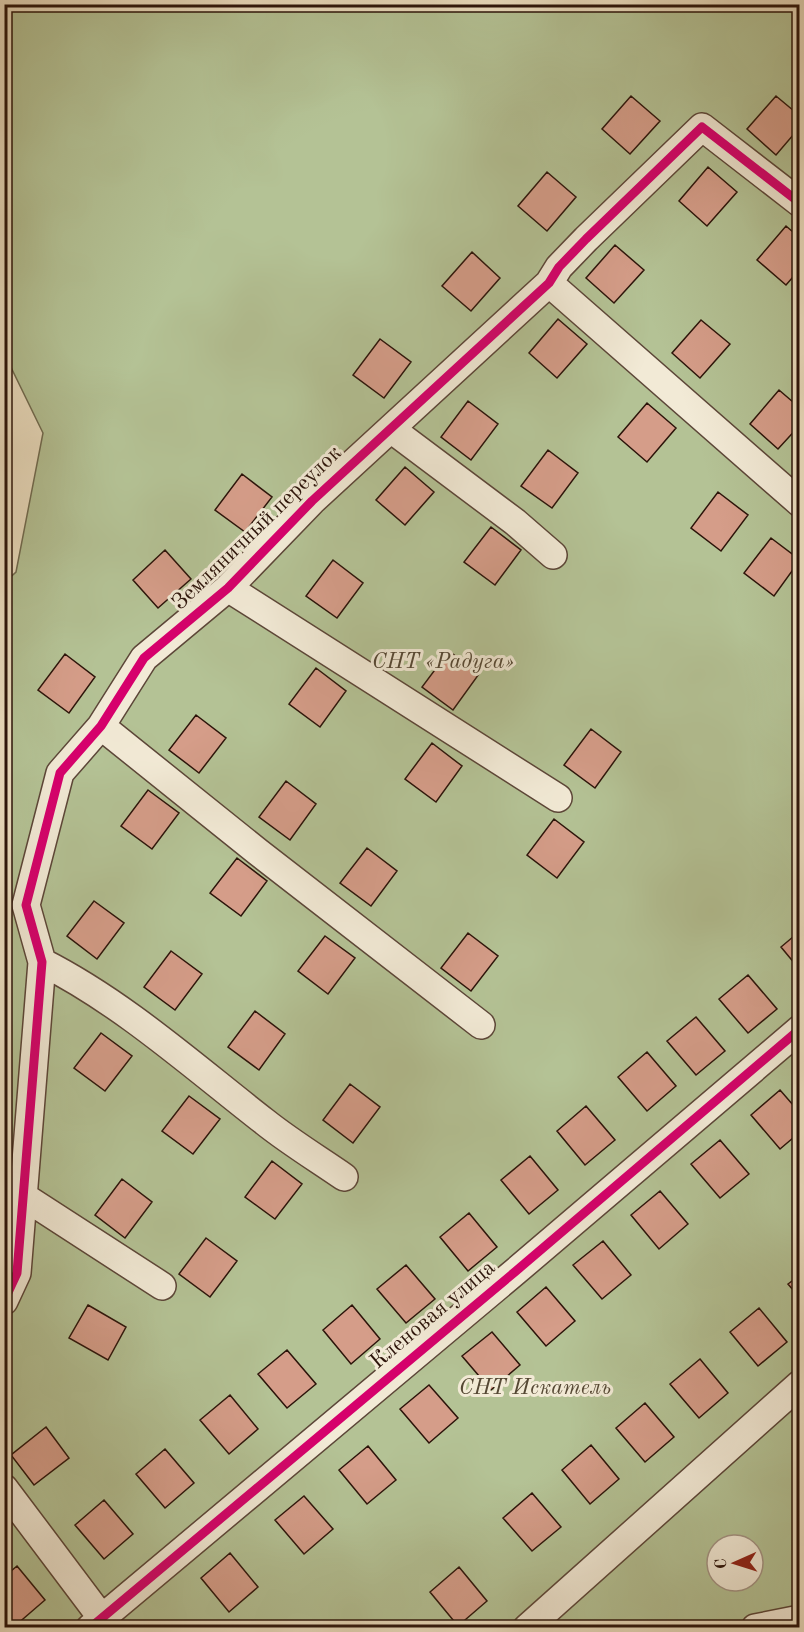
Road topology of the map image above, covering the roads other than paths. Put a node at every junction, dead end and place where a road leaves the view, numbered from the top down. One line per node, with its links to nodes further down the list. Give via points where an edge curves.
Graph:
1 (800, 203): 2 (street, Земляничный переулок, via 702,127 585,239)
2 (549, 283): 3 (street, Земляничный переулок); 4 (street)
3 (391, 429): 5 (street); 6 (street, Земляничный переулок, via 312,501)
4 (800, 503)
5 (553, 555)
6 (228, 588): 7 (street, Земляничный переулок, via 144,658); 8 (street)
7 (101, 726): 9 (street, Земляничный переулок, via 60,773 26,905); 10 (street)
8 (558, 798)
9 (42, 962): 12 (street, via 145,1027 268,1125); 13 (street, Земляничный переулок)
10 (482, 1025)
11 (800, 1029): 19 (street, Кленовая улица)
12 (344, 1177)
13 (23, 1196): 14 (street); 15 (street, Земляничный переулок, via 17,1272)
14 (162, 1286)
15 (4, 1301)
16 (800, 1384): 20 (street)
17 (4, 1488): 19 (street)
18 (800, 1619): 21 (street)
19 (95, 1622)
20 (527, 1628)
21 (755, 1628)

